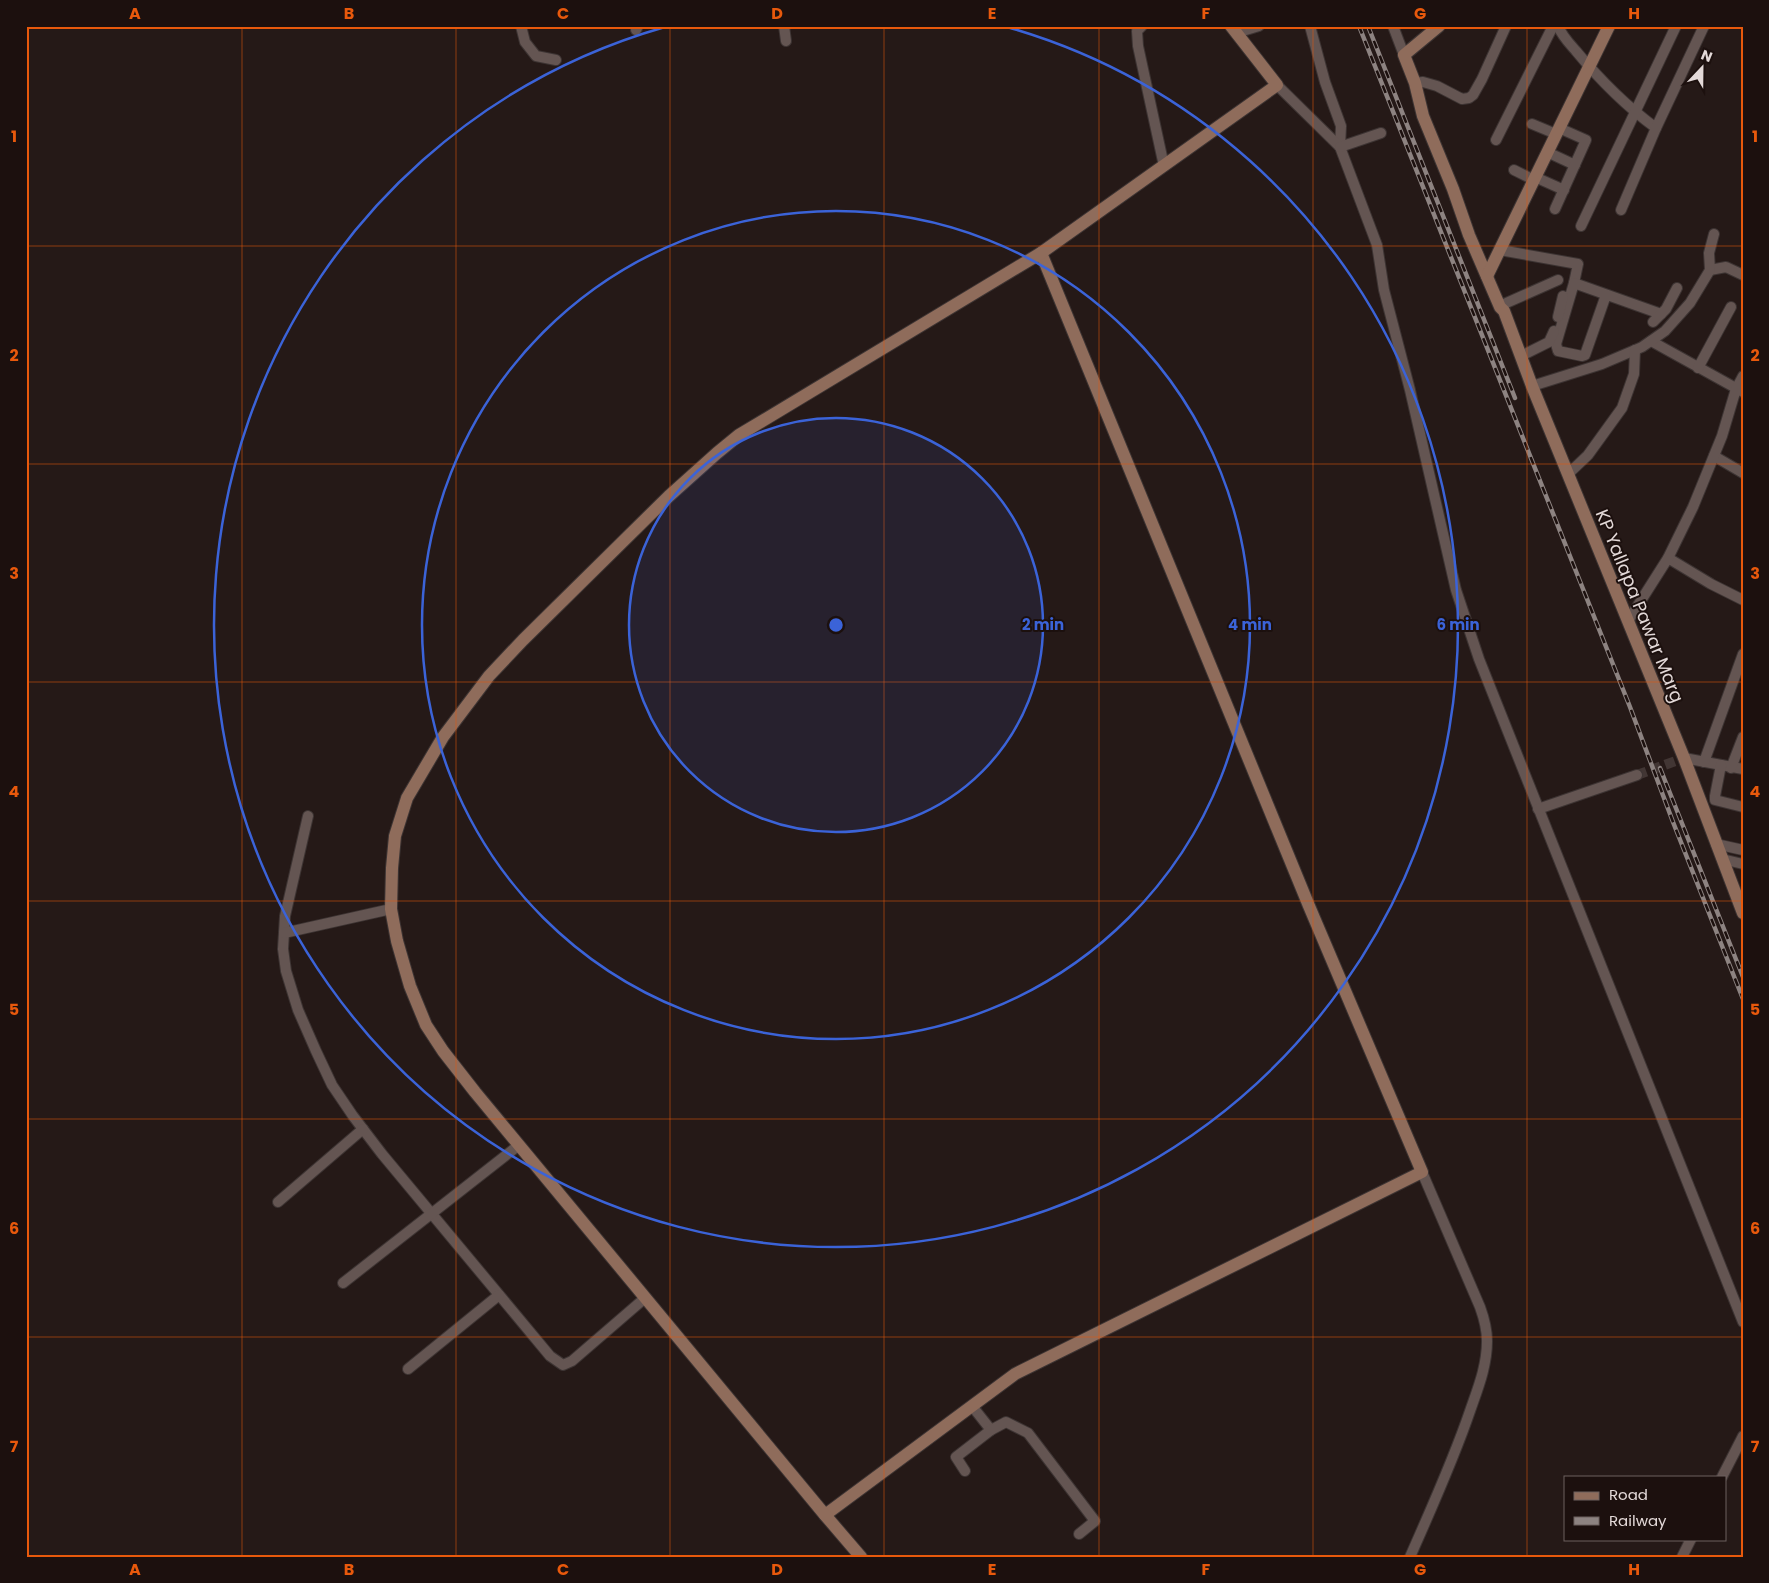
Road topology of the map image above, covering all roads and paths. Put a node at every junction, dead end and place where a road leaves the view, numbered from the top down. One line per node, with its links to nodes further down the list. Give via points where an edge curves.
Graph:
1 (521, 26): 17 (street, via 525,42 536,56)
2 (784, 26): 15 (street)
3 (1142, 26): 30 (street, via 1137,31 1138,46)
4 (1259, 26): 14 (street)
5 (1310, 26): 27 (street, via 1341,126)
6 (1393, 26): 16 (street, KP Yallapa Pawar Marg)
7 (1439, 26): 16 (street)
8 (1506, 26): 19 (street, via 1482,79 1469,98 1462,99 1424,82)
9 (1553, 26): 26 (street)
10 (1558, 26): 18 (street)
11 (1609, 26): 18 (street)
12 (1676, 26): 21 (street)
13 (1704, 26): 23 (street)
14 (1234, 29): 20 (street)
15 (786, 41)
16 (1404, 55): 19 (street, KP Yallapa Pawar Marg)
17 (556, 60)
18 (1589, 66): 21 (street); 24 (street)
19 (1415, 83): 41 (street, KP Yallapa Pawar Marg, via 1423,116 1469,235)
20 (1277, 85): 27 (street); 30 (street)
21 (1634, 112): 23 (street); 36 (street)
22 (1532, 124): 24 (street)
23 (1656, 128): 35 (street)
24 (1558, 131): 28 (street); 29 (street, via 1586,140)
25 (1381, 132): 27 (street)
26 (1496, 140)
27 (1340, 147): 73 (street, via 1377,246 1384,290 1456,590 1478,659)
28 (1547, 152): 29 (street); 32 (street)
29 (1575, 165): 33 (street)
30 (1164, 166): 39 (street)
31 (1514, 170): 32 (street)
32 (1535, 178): 33 (street); 38 (street)
33 (1564, 190): 34 (street)
34 (1555, 209)
35 (1622, 210)
36 (1581, 226)
37 (1714, 234): 40 (street, via 1709,253)
38 (1500, 250): 41 (street); 44 (street, via 1578,264)
39 (1042, 253): 79 (street, via 740,435 669,496 523,640 489,676 443,736 407,798 396,836); 84 (street, via 1309,906)
40 (1710, 270): 42 (street, via 1726,267); 52 (street, via 1690,303 1665,331)
41 (1489, 273): 49 (street, KP Yallapa Pawar Marg, via 1500,307)
42 (1743, 274)
43 (1558, 280): 49 (street)
44 (1574, 283): 46 (street); 46 (street, via 1556,344 1558,351 1585,354)
45 (1677, 288): 50 (street)
46 (1606, 295): 50 (street)
47 (1562, 296): 54 (street, via 1549,342)
48 (1731, 307): 55 (street)
49 (1504, 308): 54 (street, KP Yallapa Pawar Marg)
50 (1661, 314): 51 (street)
51 (1653, 322)
52 (1651, 341): 53 (street); 55 (street)
53 (1635, 350): 57 (street); 61 (street, via 1634,374 1622,408 1588,455)
54 (1521, 356): 57 (street, KP Yallapa Pawar Marg)
55 (1698, 368): 58 (street)
56 (1743, 376): 58 (street)
57 (1532, 386): 61 (street, KP Yallapa Pawar Marg)
58 (1740, 391): 59 (street)
59 (1714, 456): 60 (street); 62 (street)
60 (1743, 473)
61 (1568, 474): 64 (street, KP Yallapa Pawar Marg)
62 (1668, 558): 63 (street); 64 (street)
63 (1743, 600)
64 (1628, 621): 67 (street, KP Yallapa Pawar Marg)
65 (1743, 654): 68 (street)
66 (1743, 737): 69 (street)
67 (1684, 758): 68 (street); 75 (street, KP Yallapa Pawar Marg)
68 (1704, 762): 69 (street)
69 (1726, 766): 70 (street); 72 (street, via 1715,800)
70 (1743, 770)
71 (1637, 775): 73 (street)
72 (1743, 807)
73 (1538, 809): 90 (street)
74 (308, 816): 81 (street)
75 (1716, 844): 76 (street); 77 (street, KP Yallapa Pawar Marg)
76 (1743, 850)
77 (1722, 859): 78 (street); 80 (street, KP Yallapa Pawar Marg)
78 (1743, 864)
79 (391, 908): 81 (street); 83 (street, via 410,986 426,1025)
80 (1742, 908)
81 (284, 933): 82 (street, via 282,949 298,1010 332,1085)
82 (363, 1130): 85 (street); 86 (street)
83 (519, 1145): 86 (street); 89 (street)
84 (1422, 1172): 92 (street, via 1015,1374); 101 (street, via 1480,1307 1487,1339 1482,1378 1460,1440)
85 (278, 1202)
86 (431, 1214): 87 (street); 88 (street)
87 (343, 1283)
88 (499, 1295): 89 (street, via 550,1356 562,1365 572,1361); 91 (street)
89 (645, 1298): 97 (street)
90 (1743, 1322)
91 (408, 1369)
92 (972, 1406): 93 (street); 97 (street)
93 (991, 1430): 95 (street, via 956,1457); 98 (street, via 1006,1422 1028,1433 1096,1521)
94 (1743, 1436): 96 (street)
95 (965, 1471)
96 (1723, 1476)
97 (825, 1516): 100 (street)
98 (1079, 1534)
99 (1690, 1540): 102 (street)
100 (861, 1557)
101 (1410, 1557)
102 (1682, 1557)

